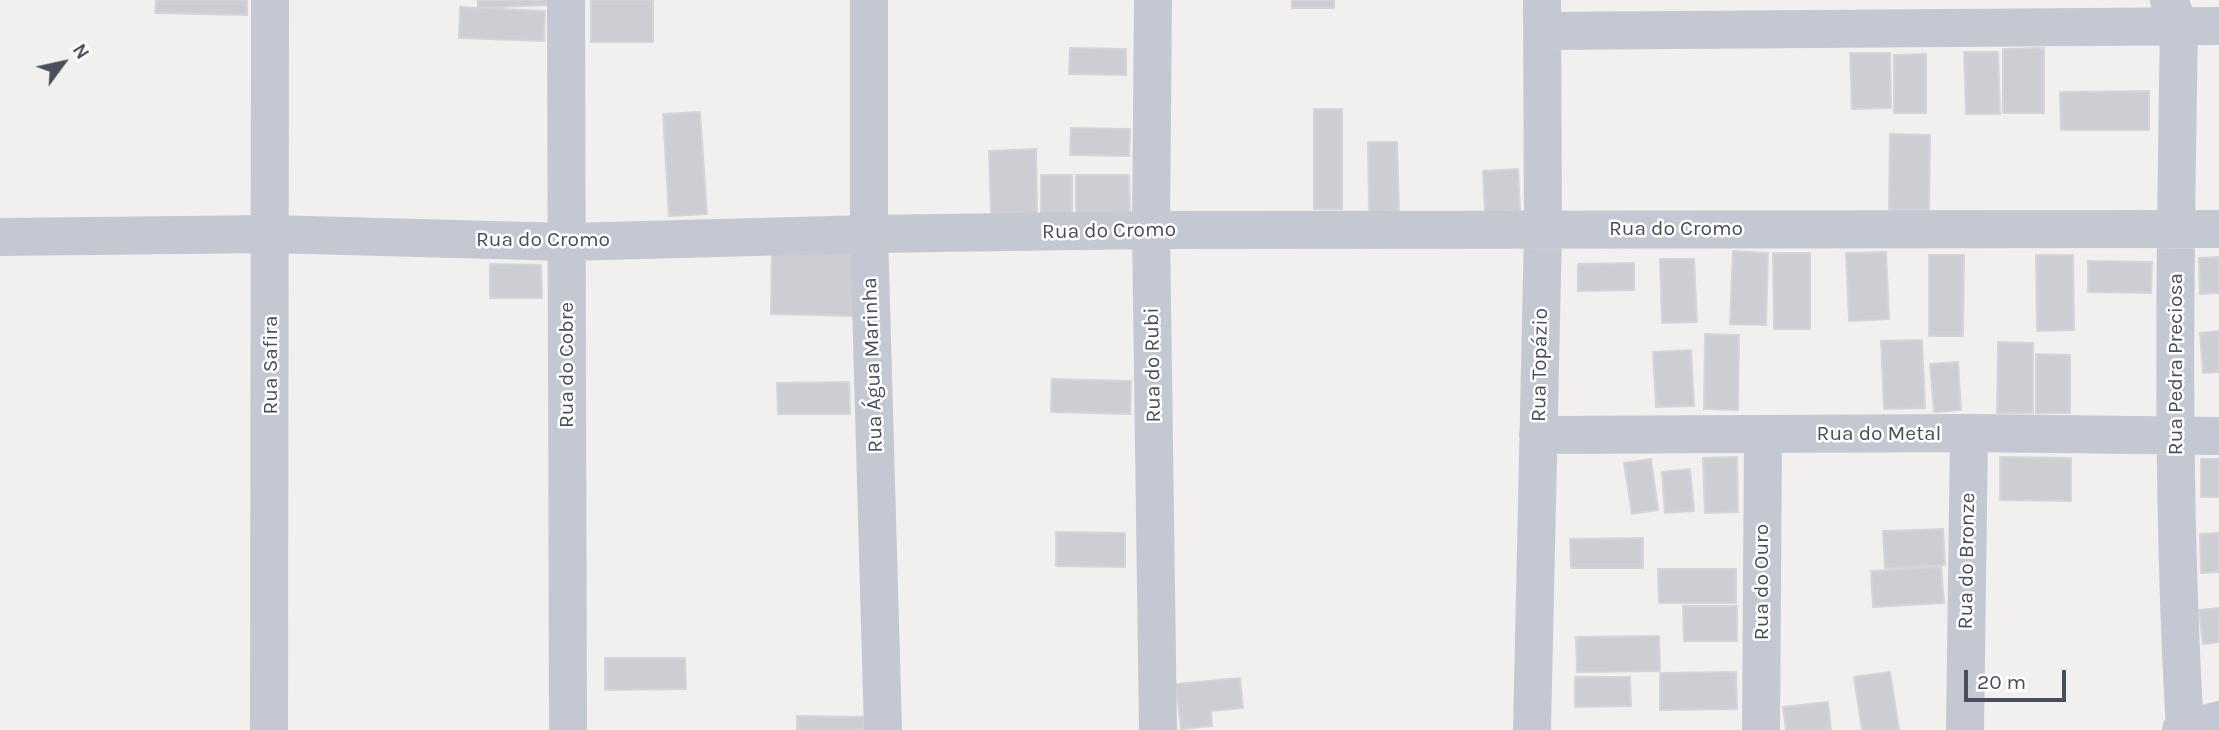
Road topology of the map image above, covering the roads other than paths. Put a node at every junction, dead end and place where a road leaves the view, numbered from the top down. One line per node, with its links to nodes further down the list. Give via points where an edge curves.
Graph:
1 (270, 0): 12 (street, Rua Safira)
2 (566, 0): 15 (street, Rua do Cobre)
3 (869, 0): 13 (street, Rua Água Marinha)
4 (1153, 0): 10 (street, Rua do Rubi)
5 (2174, 13): 6 (street); 7 (street); 8 (street, Rua Pedra Preciosa)
6 (1543, 16): 11 (street, Rua Topázio)
7 (2219, 26)
8 (2175, 229): 9 (street, Rua do Cromo); 11 (street, Rua do Cromo); 19 (street, Rua Pedra Preciosa)
9 (2219, 229)
10 (1152, 230): 11 (street, Rua do Cromo); 13 (street, Rua do Cromo); 25 (street, Rua do Rubi)
11 (1543, 230): 17 (street, Rua Topázio)
12 (271, 234): 14 (street, Rua do Cromo); 15 (street, Rua do Cromo); 22 (street, Rua Safira)
13 (869, 234): 15 (street, Rua do Cromo); 24 (street, Rua Água Marinha)
14 (0, 237)
15 (567, 242): 23 (street, Rua do Cobre)
16 (1969, 433): 18 (street, Rua do Metal); 19 (street, Rua do Metal); 28 (street, Rua do Bronze)
17 (1538, 435): 18 (street, Rua do Metal); 26 (street, Rua Topázio)
18 (1763, 435): 27 (street, Rua do Ouro)
19 (2175, 436): 20 (street, Rua do Metal); 29 (street, Rua Pedra Preciosa)
20 (2219, 436)
21 (2219, 720): 29 (street)
22 (270, 730)
23 (568, 730)
24 (883, 730)
25 (1158, 730)
26 (1532, 730)
27 (1761, 730)
28 (1965, 730)
29 (2184, 730)

